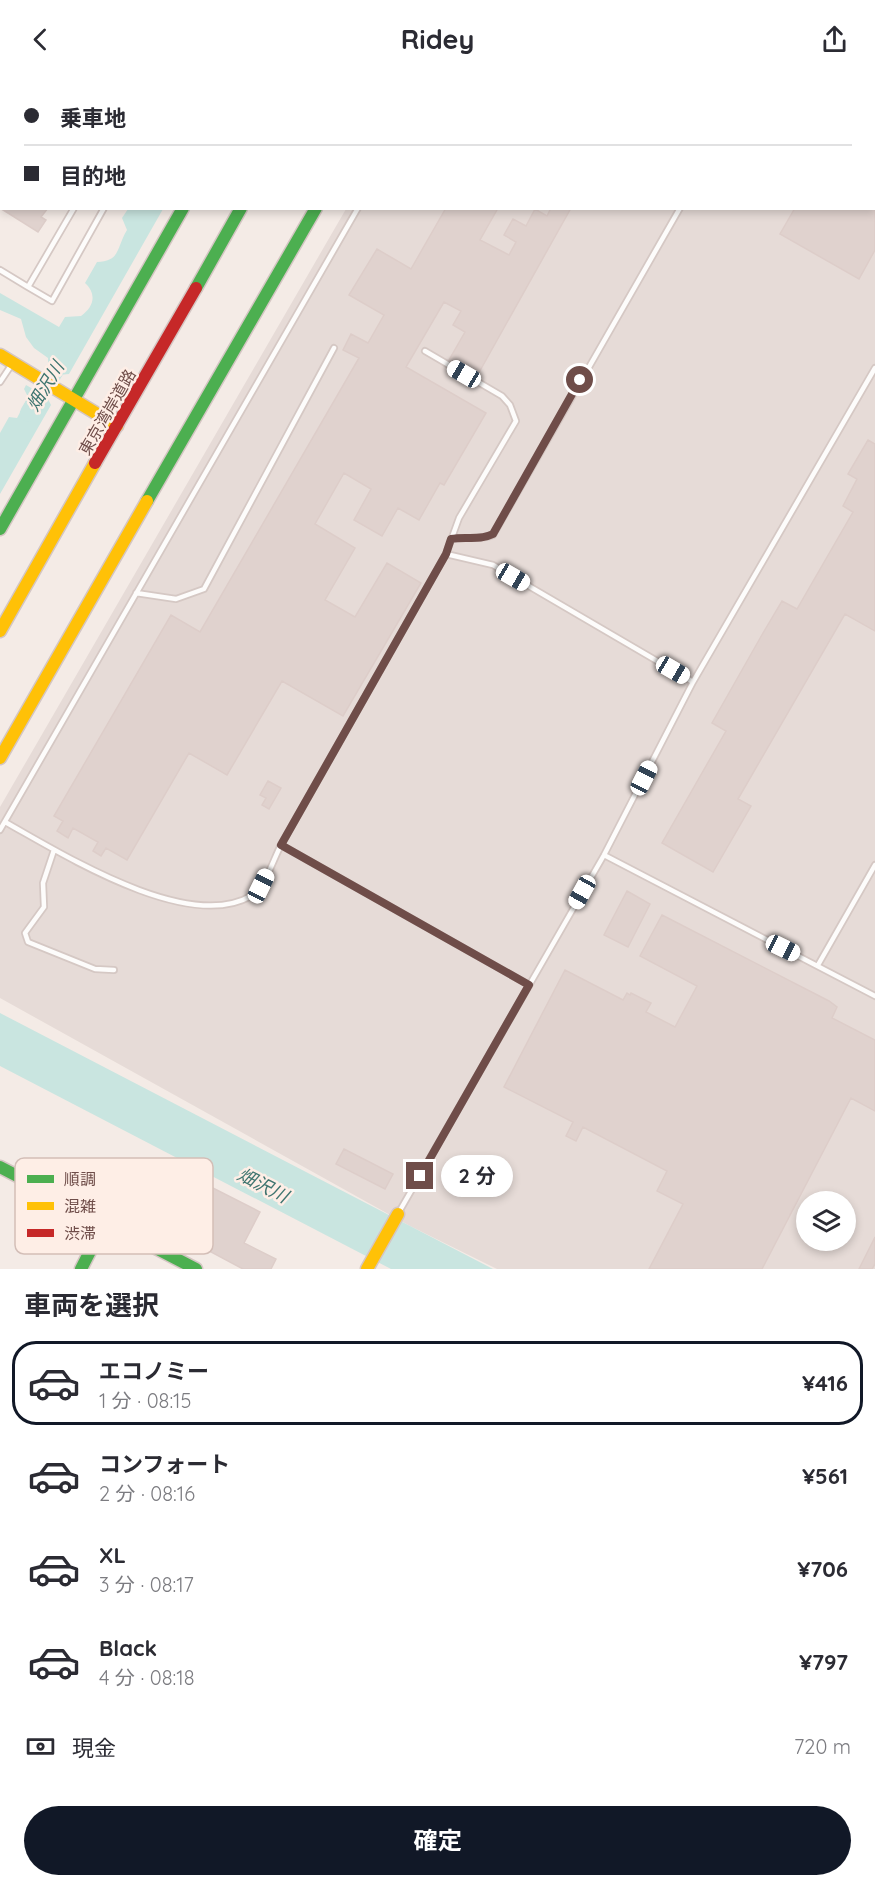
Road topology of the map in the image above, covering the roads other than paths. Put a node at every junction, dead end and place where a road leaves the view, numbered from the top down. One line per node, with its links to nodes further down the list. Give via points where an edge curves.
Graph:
1 (73, 210): 9 (lane)
2 (103, 210): 9 (lane, via 52,301)
3 (182, 210): 16 (main road)
4 (240, 210): 17 (main road, 東京湾岸道路)
5 (315, 210): 24 (main road)
6 (357, 210): 21 (lane)
7 (679, 210): 19 (lane, via 493,534 485,538)
8 (0, 270): 9 (lane)
9 (28, 287)
10 (334, 348): 21 (lane, via 204,589 176,599)
11 (425, 351): 19 (lane, via 502,396 516,421 459,518)
12 (0, 355): 13 (main road)
13 (12, 363): 15 (lane); 16 (main road)
14 (875, 368): 23 (lane)
15 (0, 382)
16 (70, 397): 17 (main road); 18 (main road)
17 (117, 426): 22 (main road, 東京湾岸道路)
18 (0, 529)
19 (451, 539): 20 (lane)
20 (446, 554): 23 (lane, via 493,565); 27 (lane)
21 (136, 593): 25 (lane)
22 (0, 631)
23 (693, 682): 29 (lane)
24 (0, 758)
25 (5, 822): 26 (lane); 28 (lane)
26 (0, 830)
27 (281, 845): 28 (lane, via 261,886 252,895 222,905 178,903 130,887); 33 (lane)
28 (54, 850): 32 (lane, via 43,883 44,907 25,933 28,942 87,967)
29 (604, 855): 31 (lane); 33 (lane)
30 (875, 865): 31 (lane)
31 (818, 965): 34 (lane)
32 (114, 970)
33 (529, 985): 37 (lane)
34 (875, 996)
35 (0, 1167): 36 (main road)
36 (15, 1175)
37 (398, 1215): 42 (main road)
38 (89, 1254): 40 (main road)
39 (167, 1254): 41 (main road)
40 (81, 1269)
41 (196, 1269)
42 (367, 1269)

